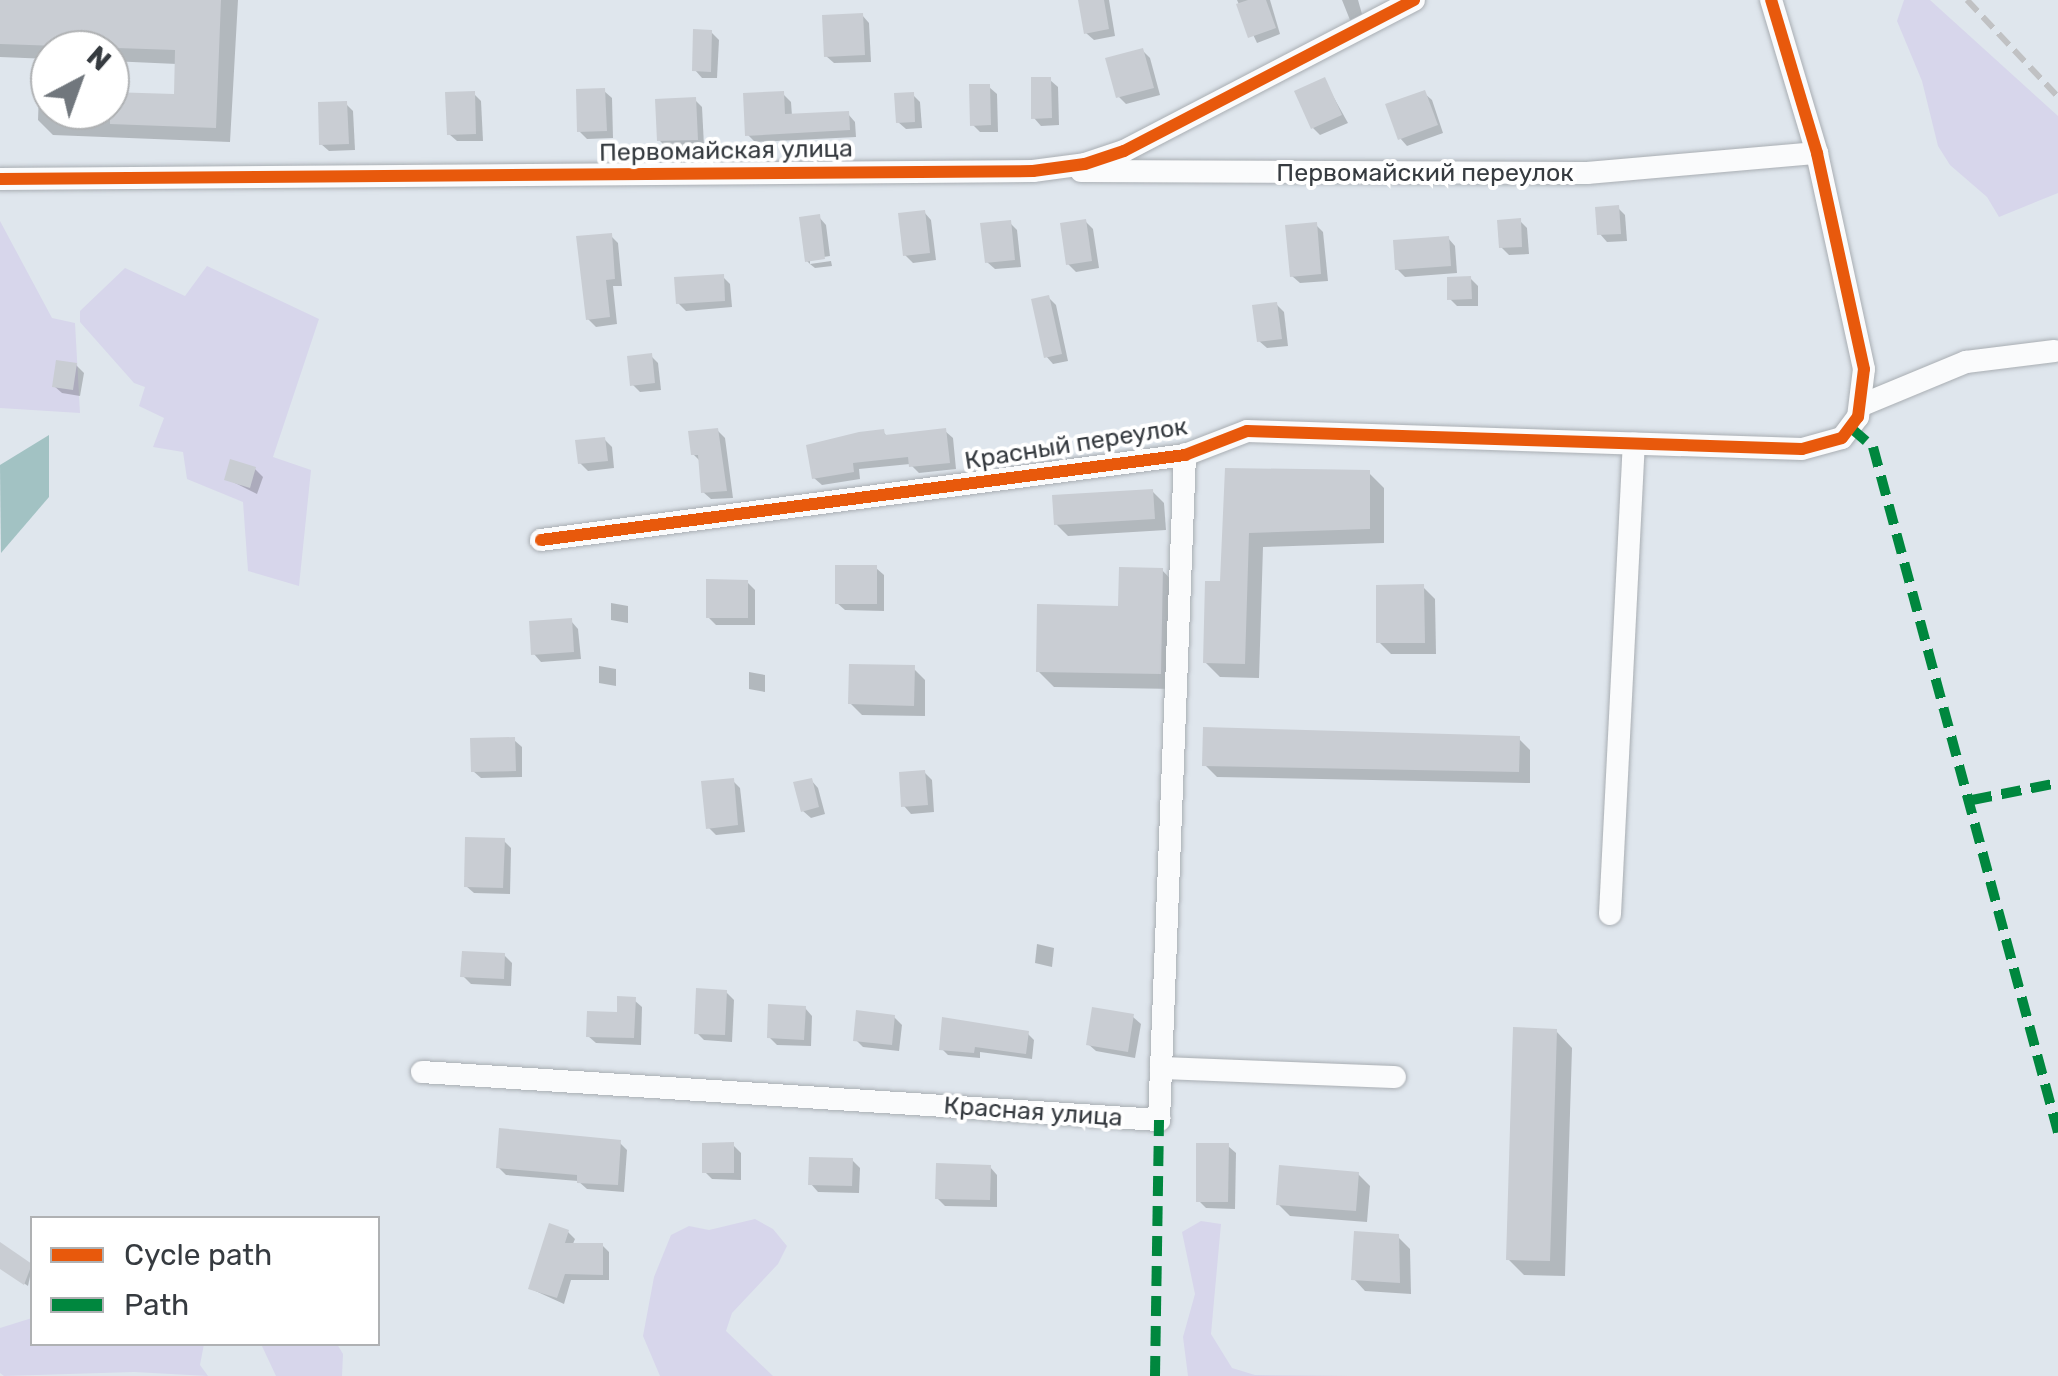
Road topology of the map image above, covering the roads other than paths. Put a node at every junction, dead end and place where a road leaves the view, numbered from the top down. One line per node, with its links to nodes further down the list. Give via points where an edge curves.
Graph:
1 (1414, 0): 4 (street, Первомайская улица, via 1124,151)
2 (1771, 0): 3 (street)
3 (1817, 152): 4 (street, Первомайский переулок, via 1587,172); 7 (street, via 1864,369)
4 (1033, 171): 5 (street, Первомайская улица)
5 (0, 180)
6 (2054, 350): 7 (street, via 1966,362)
7 (1862, 405): 8 (street, Красный переулок, via 1842,438 1802,449)
8 (1634, 444): 9 (street, Красный переулок, via 1246,431); 11 (street)
9 (1186, 454): 10 (street, Красный переулок); 12 (street, Красная улица)
10 (541, 540)
11 (1610, 914)
12 (1161, 1068): 13 (street, Красная улица, via 1159,1120); 14 (street)
13 (422, 1072)
14 (1395, 1077)

